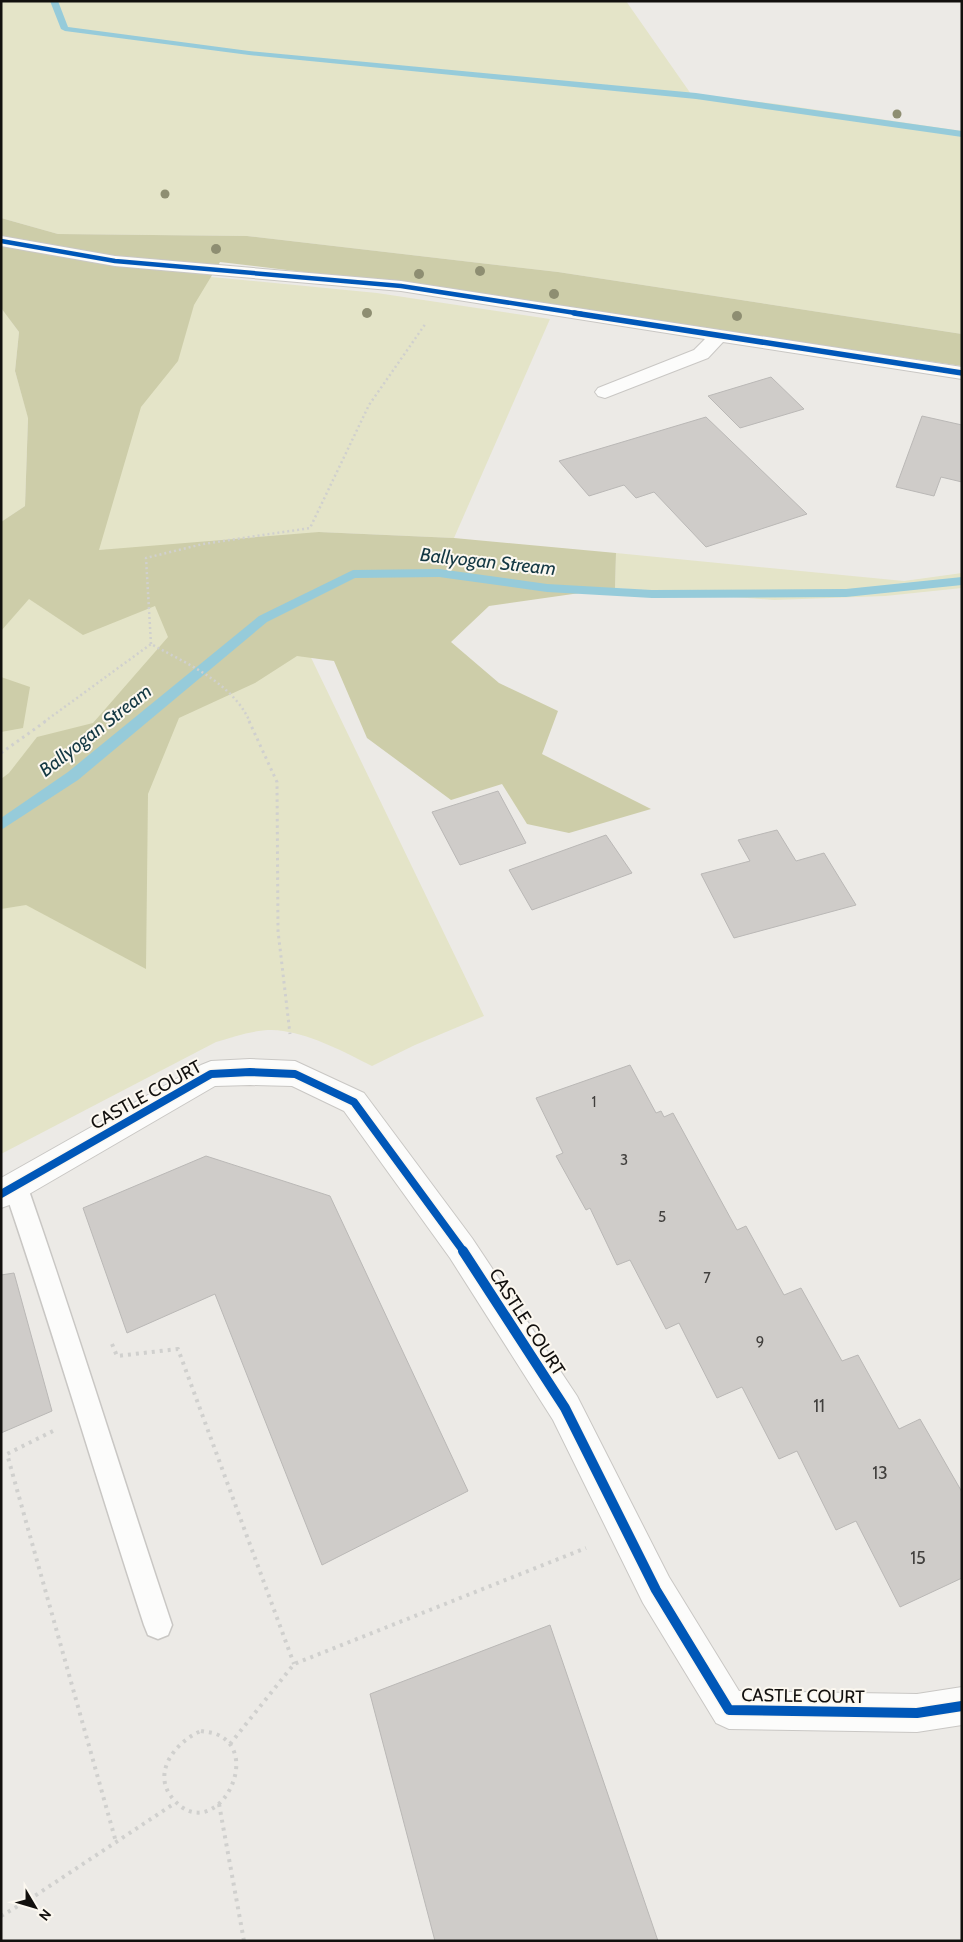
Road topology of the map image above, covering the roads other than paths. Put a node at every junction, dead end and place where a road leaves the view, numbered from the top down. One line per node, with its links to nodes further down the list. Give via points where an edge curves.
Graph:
1 (1, 241): 2 (street, via 115,262 401,286)
2 (718, 336): 3 (street); 4 (street, via 700,354)
3 (962, 373)
4 (605, 392)
5 (8, 1190): 6 (lane, via 46,1274); 7 (street, CASTLE COURT, via 211,1074 295,1074 354,1102 456,1240 565,1408 656,1590 729,1710 917,1713)
6 (158, 1625)
7 (962, 1706)

